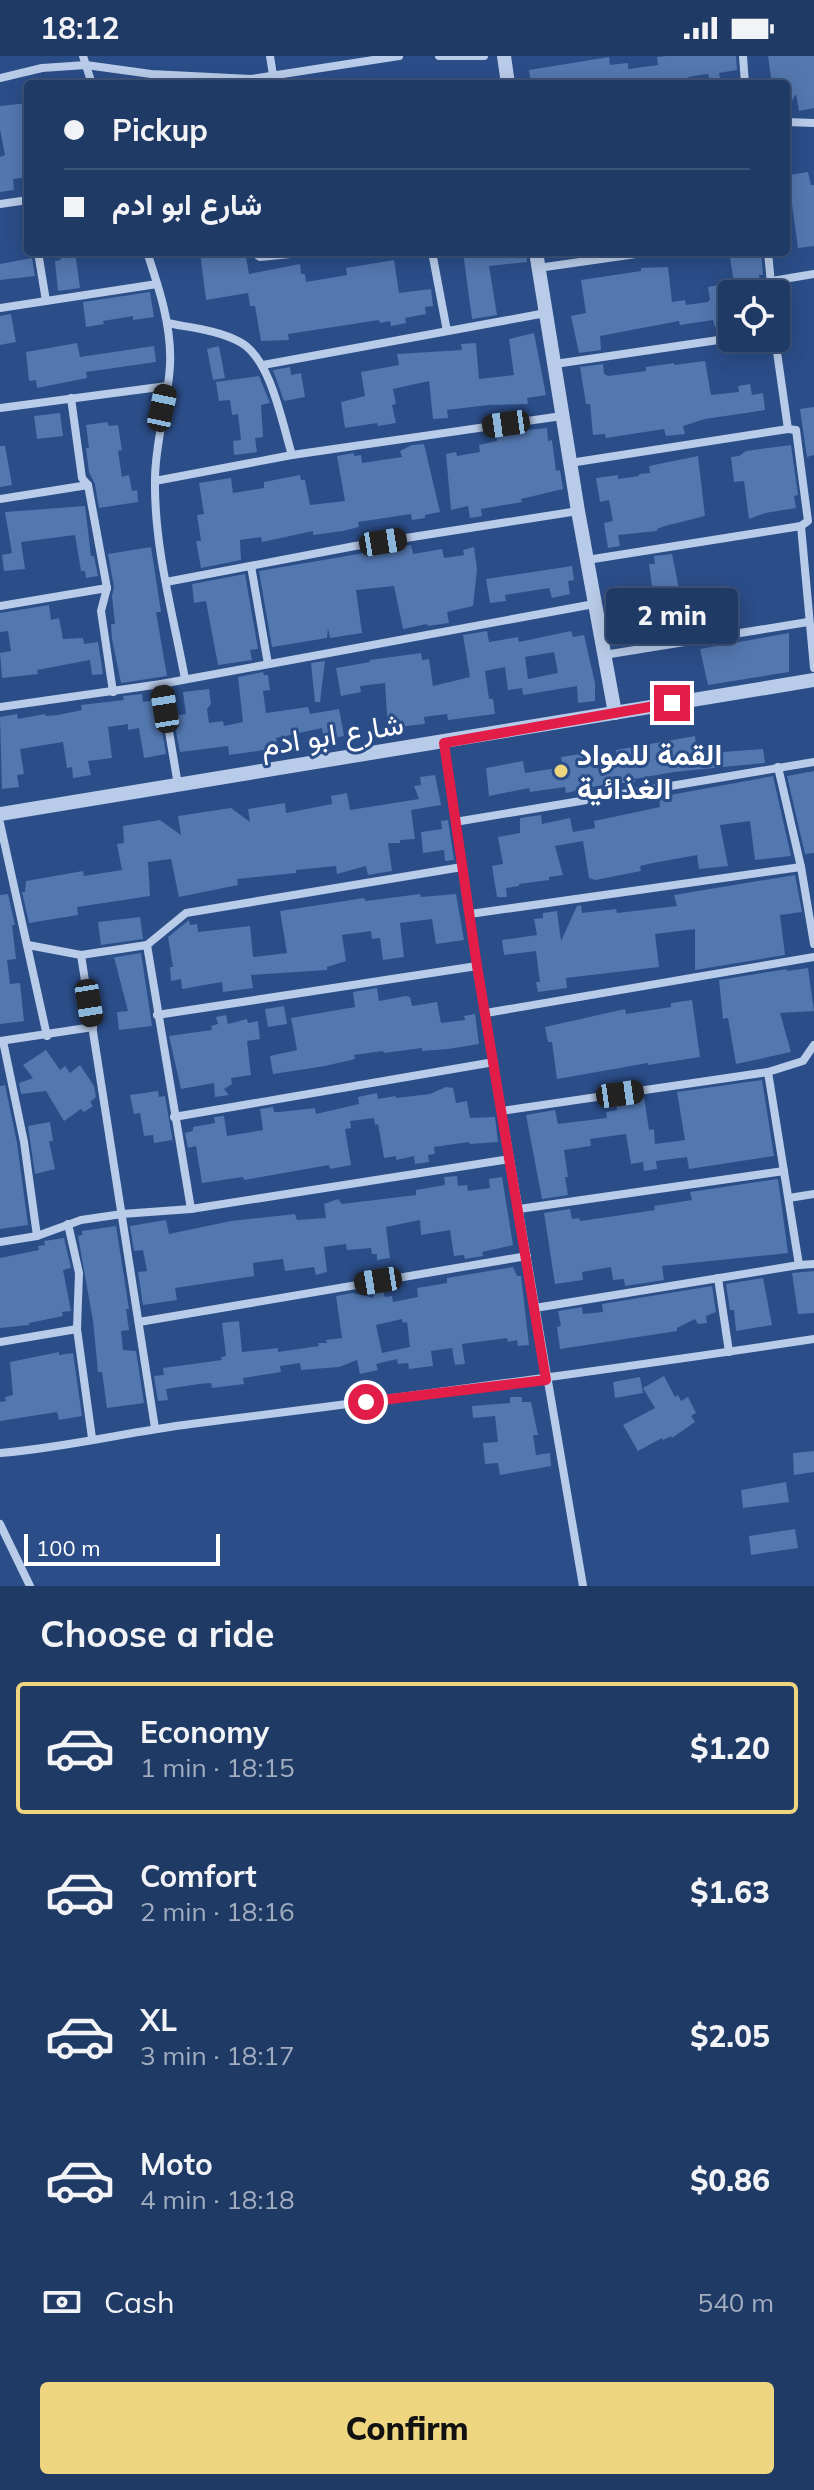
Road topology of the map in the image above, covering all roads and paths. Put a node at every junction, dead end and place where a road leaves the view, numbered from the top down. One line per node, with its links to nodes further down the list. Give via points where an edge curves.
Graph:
1 (270, 56): 8 (street)
2 (399, 56): 8 (street)
3 (439, 56): 4 (street)
4 (484, 56)
5 (504, 56): 13 (street)
6 (743, 56): 14 (street)
7 (85, 60): 9 (street); 10 (street); 11 (street, via 151,74)
8 (273, 75): 12 (street)
9 (0, 78)
10 (91, 80)
11 (227, 80)
12 (258, 80)
13 (507, 80)
14 (745, 80)
15 (790, 122): 16 (street)
16 (814, 123)
17 (24, 201): 18 (street)
18 (0, 204)
19 (39, 256): 30 (street)
20 (148, 256): 29 (street)
21 (433, 256): 34 (street)
22 (536, 256): 25 (street)
23 (622, 256): 25 (street)
24 (769, 256): 27 (street)
25 (538, 268): 32 (street)
26 (814, 274): 28 (street)
27 (772, 280)
28 (778, 280)
29 (157, 284): 30 (street); 33 (street)
30 (46, 301): 31 (street)
31 (0, 308)
32 (546, 313): 34 (street); 37 (street)
33 (167, 323): 38 (street, via 229,337 248,347); 39 (street)
34 (447, 331): 38 (street)
35 (718, 340): 37 (street)
36 (777, 352): 43 (street)
37 (555, 364): 42 (street)
38 (263, 365): 44 (street)
39 (167, 386): 40 (street); 46 (street)
40 (71, 398): 41 (street); 47 (street, via 82,478)
41 (0, 408)
42 (562, 416): 44 (street); 45 (street)
43 (788, 429): 45 (street); 50 (street, via 796,430 808,521)
44 (292, 455): 46 (street)
45 (570, 463): 49 (street)
46 (155, 481): 53 (street)
47 (88, 485): 48 (street); 54 (street)
48 (0, 499)
49 (578, 511): 51 (street); 52 (street)
50 (801, 526): 51 (street); 57 (street)
51 (587, 560): 55 (street)
52 (251, 566): 53 (street); 59 (street)
53 (166, 582): 61 (street)
54 (107, 588): 56 (street); 64 (street, via 101,611)
55 (594, 604): 58 (street); 59 (street)
56 (0, 606)
57 (808, 622): 58 (street); 60 (street)
58 (603, 655): 66 (street)
59 (268, 664): 61 (street)
60 (814, 668)
61 (185, 679): 63 (street)
62 (814, 680): 66 (street, شارع ابو ادم)
63 (161, 684): 64 (street); 70 (street)
64 (113, 692): 65 (street)
65 (0, 707)
66 (615, 713): 67 (street, شارع ابو ادم)
67 (444, 743): 70 (street, شارع ابو ادم); 72 (street)
68 (814, 762): 69 (street)
69 (778, 767): 72 (street); 75 (street)
70 (178, 785): 71 (street, شارع ابو ادم)
71 (0, 814)
72 (455, 822): 74 (street)
73 (0, 823): 79 (street)
74 (462, 867): 77 (street); 80 (street, via 186,913)
75 (801, 867): 76 (street); 77 (street)
76 (810, 898): 78 (street)
77 (470, 914): 83 (street)
78 (814, 944)
79 (28, 945): 81 (street); 87 (street)
80 (147, 945): 81 (street); 85 (street)
81 (81, 955): 86 (street)
82 (814, 957): 84 (street)
83 (477, 966): 84 (street); 85 (street)
84 (486, 1013): 90 (street)
85 (157, 1015): 93 (street)
86 (93, 1027): 87 (street); 100 (street)
87 (47, 1036): 88 (street)
88 (1, 1041): 102 (street, via 24,1142)
89 (814, 1045): 91 (street, via 803,1061)
90 (494, 1062): 92 (street); 93 (street)
91 (768, 1072): 92 (street); 95 (street)
92 (501, 1111): 94 (street)
93 (174, 1117): 98 (street)
94 (510, 1159): 98 (street); 99 (street)
95 (784, 1171): 97 (street); 99 (street)
96 (814, 1194): 97 (street)
97 (789, 1198): 106 (street)
98 (191, 1209): 100 (street)
99 (519, 1209): 104 (street)
100 (122, 1214): 101 (street); 109 (street)
101 (68, 1224): 102 (street); 110 (street, via 79,1273)
102 (37, 1236): 103 (street)
103 (0, 1242)
104 (527, 1256): 108 (street); 109 (street)
105 (814, 1264): 106 (street)
106 (799, 1265): 107 (street)
107 (718, 1278): 108 (street); 113 (street)
108 (535, 1308): 114 (street)
109 (139, 1322): 115 (street)
110 (77, 1329): 112 (street); 116 (street)
111 (814, 1339): 113 (street)
112 (0, 1342)
113 (729, 1352): 114 (street)
114 (546, 1380): 115 (street); 120 (street)
115 (155, 1428): 116 (street)
116 (92, 1438): 117 (street)
117 (0, 1453)
118 (0, 1524): 119 (street)
119 (30, 1586)
120 (583, 1586)

